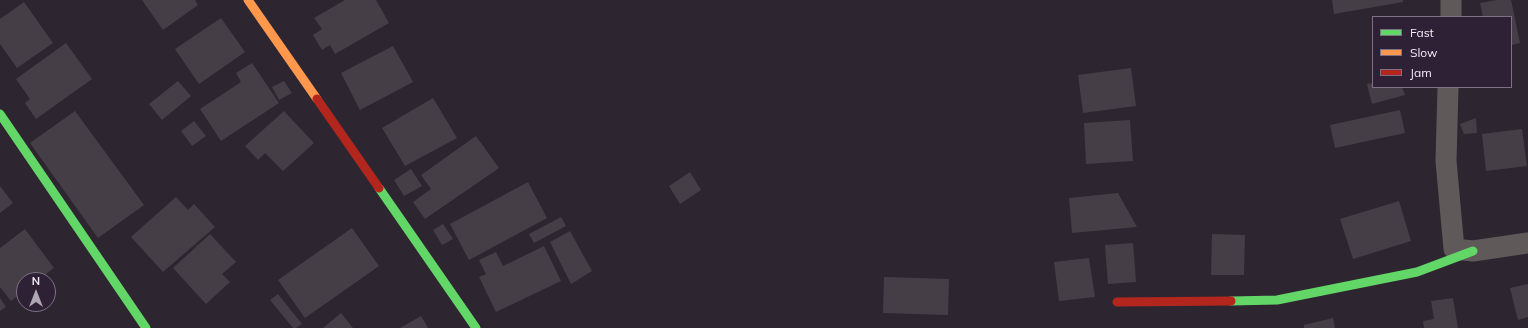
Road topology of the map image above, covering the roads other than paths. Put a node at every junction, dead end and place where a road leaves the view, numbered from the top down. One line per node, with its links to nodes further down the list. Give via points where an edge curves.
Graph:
1 (248, 0): 10 (street)
2 (1451, 0): 3 (street)
3 (1451, 16)
4 (1448, 88): 7 (street, via 1446,161 1454,250)
5 (0, 114): 9 (street)
6 (1528, 243): 7 (street)
7 (1473, 251): 8 (street, via 1417,272 1277,300)
8 (1117, 302)
9 (146, 328)
10 (476, 328)

